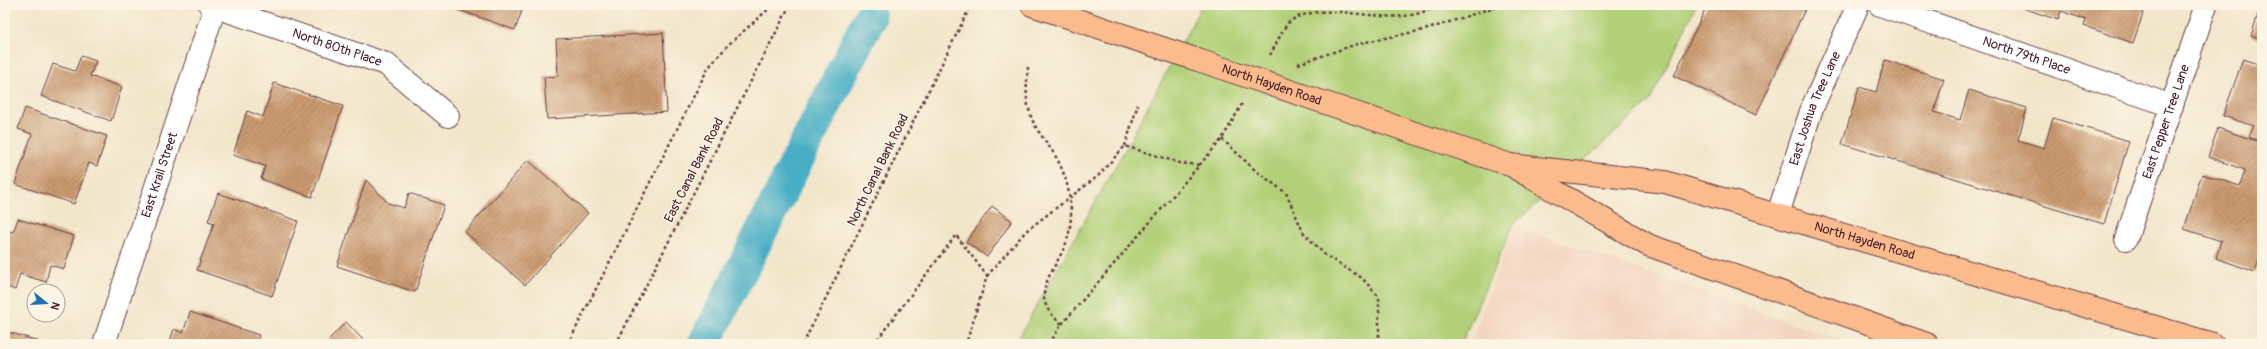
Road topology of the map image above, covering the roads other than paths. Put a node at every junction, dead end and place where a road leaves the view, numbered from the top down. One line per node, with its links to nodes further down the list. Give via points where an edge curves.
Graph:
1 (1032, 5): 8 (main road, North Hayden Road, bridge)
2 (1858, 5): 9 (street, East Joshua Tree Lane, via 1812,108)
3 (1880, 5): 6 (street, North 79th Place)
4 (2206, 5): 6 (street, East Pepper Tree Lane)
5 (213, 6): 7 (street, North 80th Place, via 386,64); 11 (street, East Krail Street)
6 (2172, 106): 10 (street, East Pepper Tree Lane)
7 (448, 116)
8 (1510, 166): 9 (main road, North Hayden Road, via 1664,182); 12 (main road, North Hayden Road, via 1648,245)
9 (1778, 214): 13 (main road, North Hayden Road)
10 (2126, 239)
11 (104, 344)
12 (1927, 344)
13 (2213, 344)

